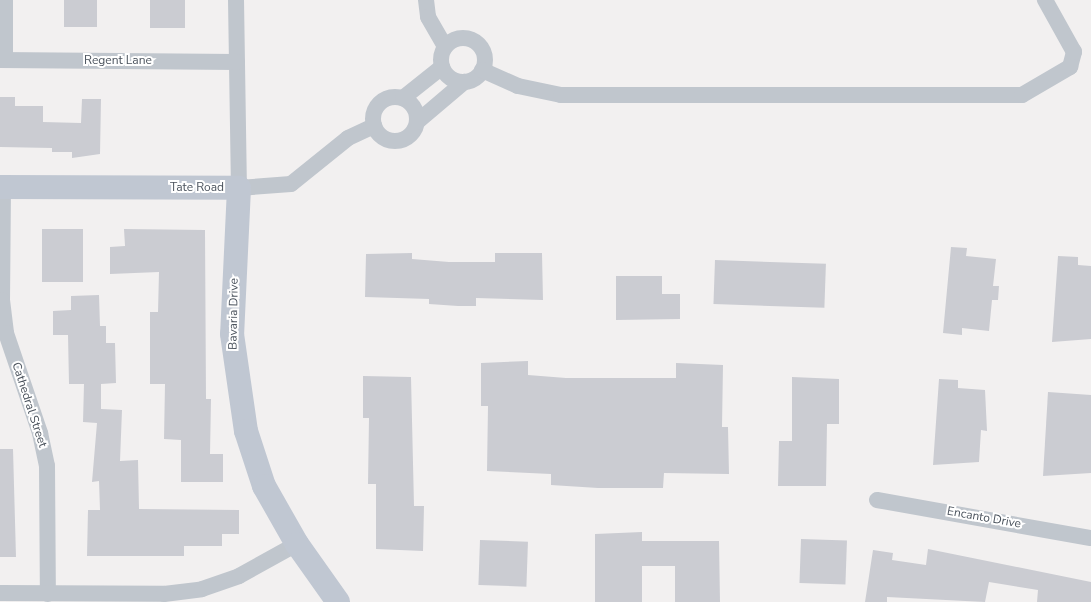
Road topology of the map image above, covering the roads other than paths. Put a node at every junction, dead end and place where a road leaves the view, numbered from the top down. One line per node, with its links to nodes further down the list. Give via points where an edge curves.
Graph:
1 (5, 0): 6 (street)
2 (236, 0): 7 (street, Bavaria Drive)
3 (426, 0): 5 (street, via 428,17)
4 (1045, 0): 9 (street, via 1074,52 1070,67 1022,96 561,96 518,86)
5 (445, 47): 8 (street); 9 (street, via 457,39 477,43 485,56)
6 (2, 60): 7 (street, Regent Lane)
7 (237, 62): 15 (street, Bavaria Drive)
8 (442, 67): 10 (street, via 451,78); 11 (street)
9 (482, 70): 10 (street)
10 (464, 82): 12 (street)
11 (403, 98): 12 (street, via 414,108); 13 (street, via 389,98 377,106)
12 (417, 122): 13 (street, via 409,135 396,141 383,137)
13 (374, 126): 15 (street, Tate Road, via 348,138 291,184)
14 (2, 187): 15 (street, Tate Road); 20 (street, Cathedral Street, via 2,300 6,333 40,433 47,466)
15 (239, 188): 18 (street, Bavaria Drive, via 240,234 232,308 235,379 264,486)
16 (878, 500): 17 (street, Encanto Drive)
17 (1091, 538)
18 (297, 544): 20 (street, via 239,576 202,588 164,594); 21 (street, Bavaria Drive)
19 (0, 593): 20 (street)
20 (48, 594)
21 (338, 602)

